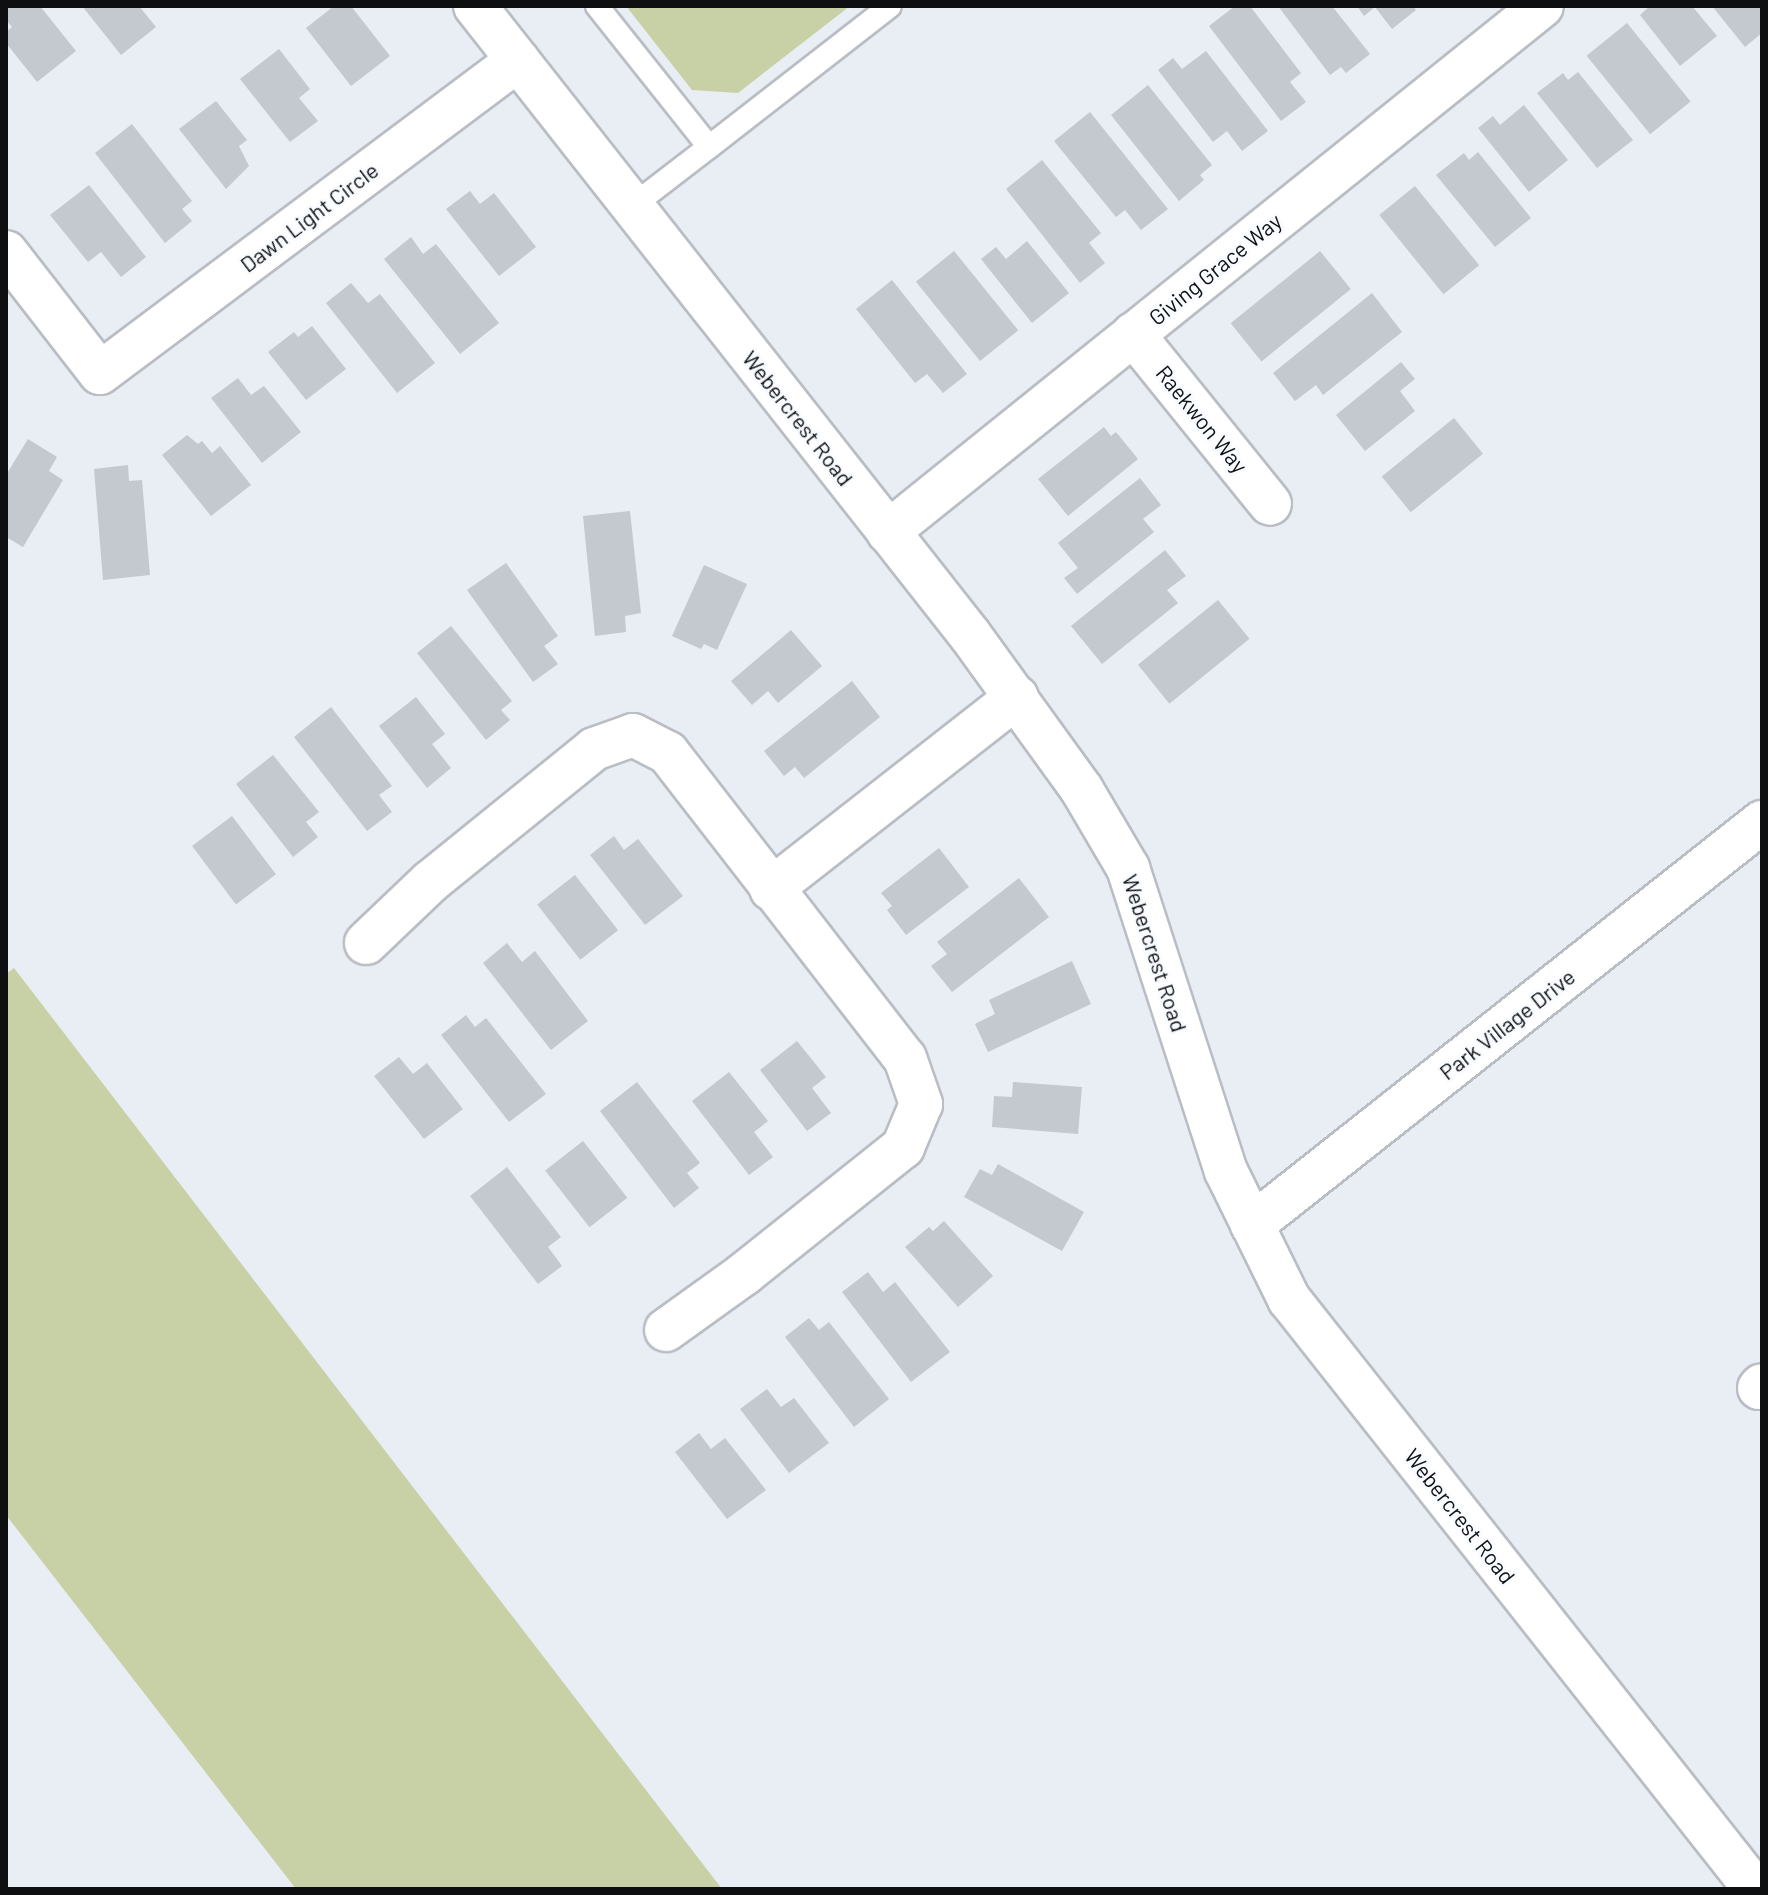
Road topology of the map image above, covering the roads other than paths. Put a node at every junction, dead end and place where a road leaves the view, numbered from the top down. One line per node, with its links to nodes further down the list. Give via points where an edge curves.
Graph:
1 (475, 6): 5 (street, Webercrest Road)
2 (597, 6): 6 (lane)
3 (890, 6): 6 (lane)
4 (1542, 6): 9 (street, Giving Grace Way)
5 (518, 60): 7 (street, Webercrest Road); 8 (street, Dawn Light Circle, via 100,373)
6 (709, 147): 7 (lane)
7 (631, 207): 11 (street, Webercrest Road)
8 (6, 252)
9 (1133, 334): 10 (street, Raekwon Way); 11 (street, Giving Grace Way)
10 (1270, 504)
11 (888, 532): 12 (street, Webercrest Road)
12 (1017, 697): 14 (street); 16 (street, Webercrest Road, via 1128,868 1226,1171)
13 (1762, 822): 16 (street, Park Village Drive)
14 (771, 889): 15 (street, via 668,753 633,735 594,749 430,882); 17 (street, via 905,1058 921,1104 903,1147 884,1164)
15 (366, 943)
16 (1252, 1225): 18 (street, Webercrest Road, via 1289,1299)
17 (666, 1330)
18 (1755, 1889)

